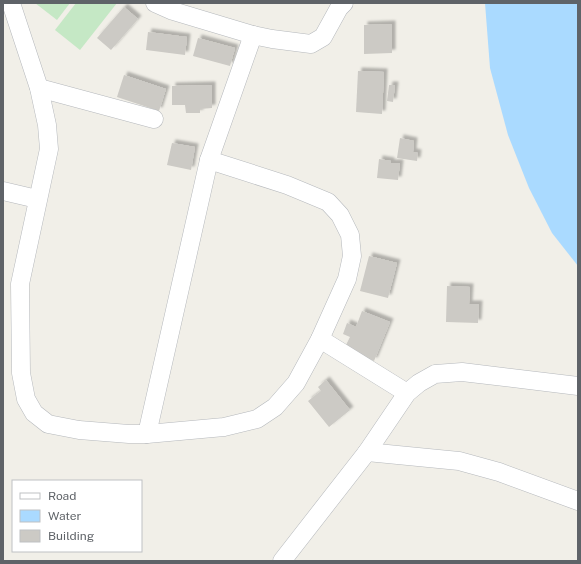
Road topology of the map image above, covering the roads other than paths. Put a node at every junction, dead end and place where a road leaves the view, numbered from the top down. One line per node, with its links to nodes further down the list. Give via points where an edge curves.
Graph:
1 (11, 3): 5 (lane)
2 (155, 3): 4 (lane, via 173,12)
3 (339, 5): 4 (lane, via 323,37 311,44)
4 (253, 35): 7 (lane)
5 (39, 88): 6 (lane); 9 (lane, via 49,149)
6 (154, 119)
7 (209, 160): 10 (lane, via 287,185 328,202 340,215 350,235 352,256 347,279); 13 (lane)
8 (3, 191): 9 (lane)
9 (37, 199): 13 (lane, via 20,284 21,373 26,399 34,413 48,424 80,430)
10 (320, 340): 12 (lane); 13 (lane, via 296,383 275,407 257,419 224,427)
11 (578, 386): 12 (lane, via 462,372 435,374)
12 (407, 393): 14 (lane)
13 (147, 434)
14 (367, 452): 15 (lane, via 459,461 499,472); 16 (lane)
15 (578, 500)
16 (282, 561)

